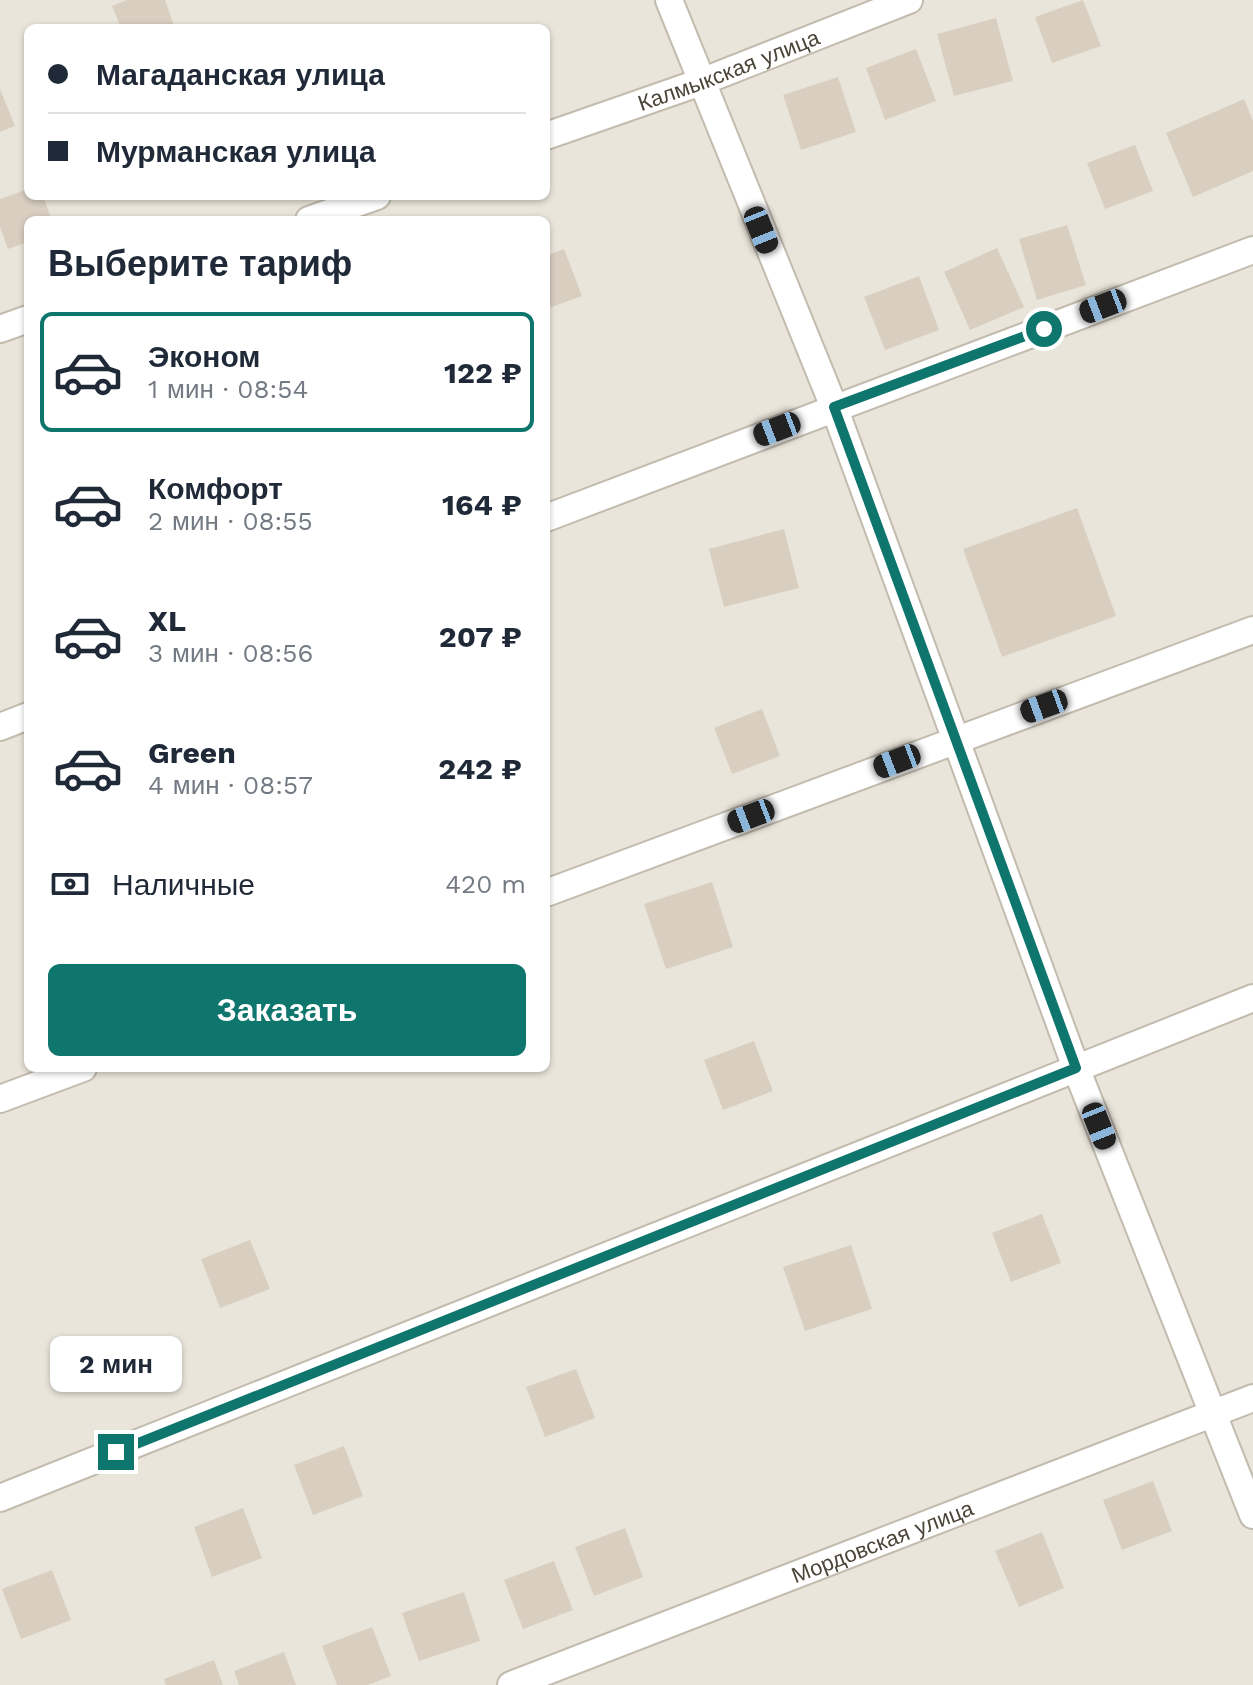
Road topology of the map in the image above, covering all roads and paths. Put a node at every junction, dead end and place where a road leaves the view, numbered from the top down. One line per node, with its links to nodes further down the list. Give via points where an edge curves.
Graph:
1 (669, 0): 3 (street)
2 (909, 0): 3 (street, Калмыкская улица)
3 (701, 82): 4 (street, Калмыкская улица); 10 (street)
4 (550, 135)
5 (366, 200): 6 (street)
6 (320, 216)
7 (1253, 250): 10 (street)
8 (24, 320): 9 (street)
9 (0, 329)
10 (834, 407): 11 (street); 15 (street)
11 (550, 516)
12 (1253, 630): 15 (street)
13 (24, 718): 14 (street)
14 (0, 727)
15 (955, 739): 16 (street); 18 (street)
16 (550, 891)
17 (1253, 998): 18 (street)
18 (1076, 1068): 22 (street); 23 (street)
19 (72, 1072): 20 (street)
20 (0, 1099)
21 (1253, 1398): 22 (street, Мордовская улица)
22 (1213, 1414): 24 (street); 25 (street, Мордовская улица)
23 (0, 1498)
24 (1253, 1515)
25 (511, 1685)

